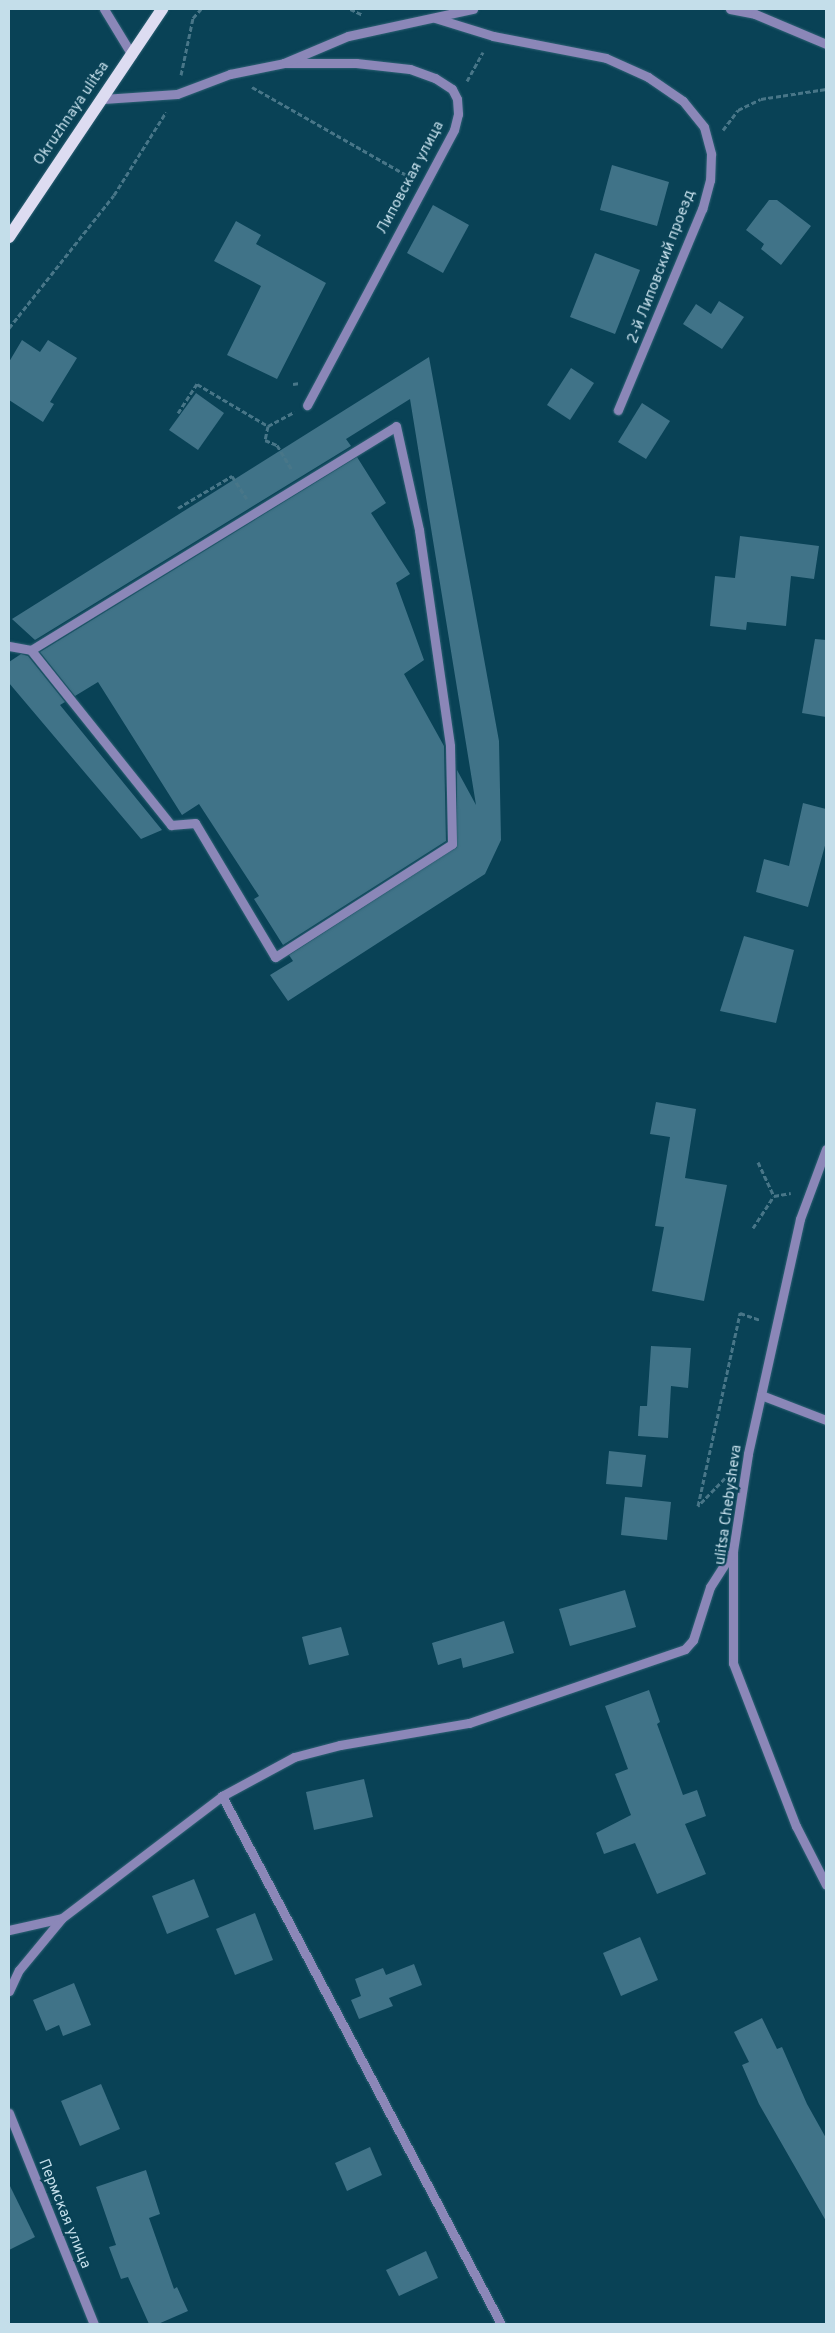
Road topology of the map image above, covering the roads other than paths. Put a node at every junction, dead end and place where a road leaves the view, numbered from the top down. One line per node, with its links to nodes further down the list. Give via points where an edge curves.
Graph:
1 (104, 9): 7 (street)
2 (162, 9): 7 (main road, Okruzhnaya ulitsa)
3 (473, 9): 5 (street)
4 (730, 9): 6 (street, via 755,14)
5 (435, 18): 8 (street, via 348,36); 12 (street, 2-й Липовский проезд, via 493,36 606,58 648,77 683,101 704,127 711,154 710,180 702,209)
6 (826, 44)
7 (132, 55): 9 (main road, Okruzhnaya ulitsa)
8 (284, 63): 9 (street, via 230,74 177,94); 11 (street, Липовская улица, via 356,63 410,69 435,78 452,89 457,99 454,130)
9 (103, 99): 10 (main road, Okruzhnaya ulitsa)
10 (9, 237)
11 (308, 405)
12 (618, 410)
13 (9, 646): 14 (street)
14 (31, 650): 14 (street, via 396,426 419,530 450,746 452,844 275,957 194,823 171,825)
15 (826, 1149): 16 (street, ulitsa Chebysheva, via 800,1219)
16 (761, 1395): 17 (street); 18 (street, ulitsa Chebysheva, via 748,1454)
17 (826, 1420)
18 (734, 1551): 19 (street, via 710,1587 693,1640 676,1654 469,1723 340,1745 294,1757); 20 (street, ulitsa Chebysheva, via 733,1663 796,1826)
19 (222, 1796): 21 (street); 26 (street)
20 (826, 1885)
21 (62, 1918): 22 (street); 23 (street, via 19,1970)
22 (9, 1930)
23 (9, 1991)
24 (9, 2113): 25 (street, Пермская улица)
25 (94, 2324)
26 (502, 2324)

